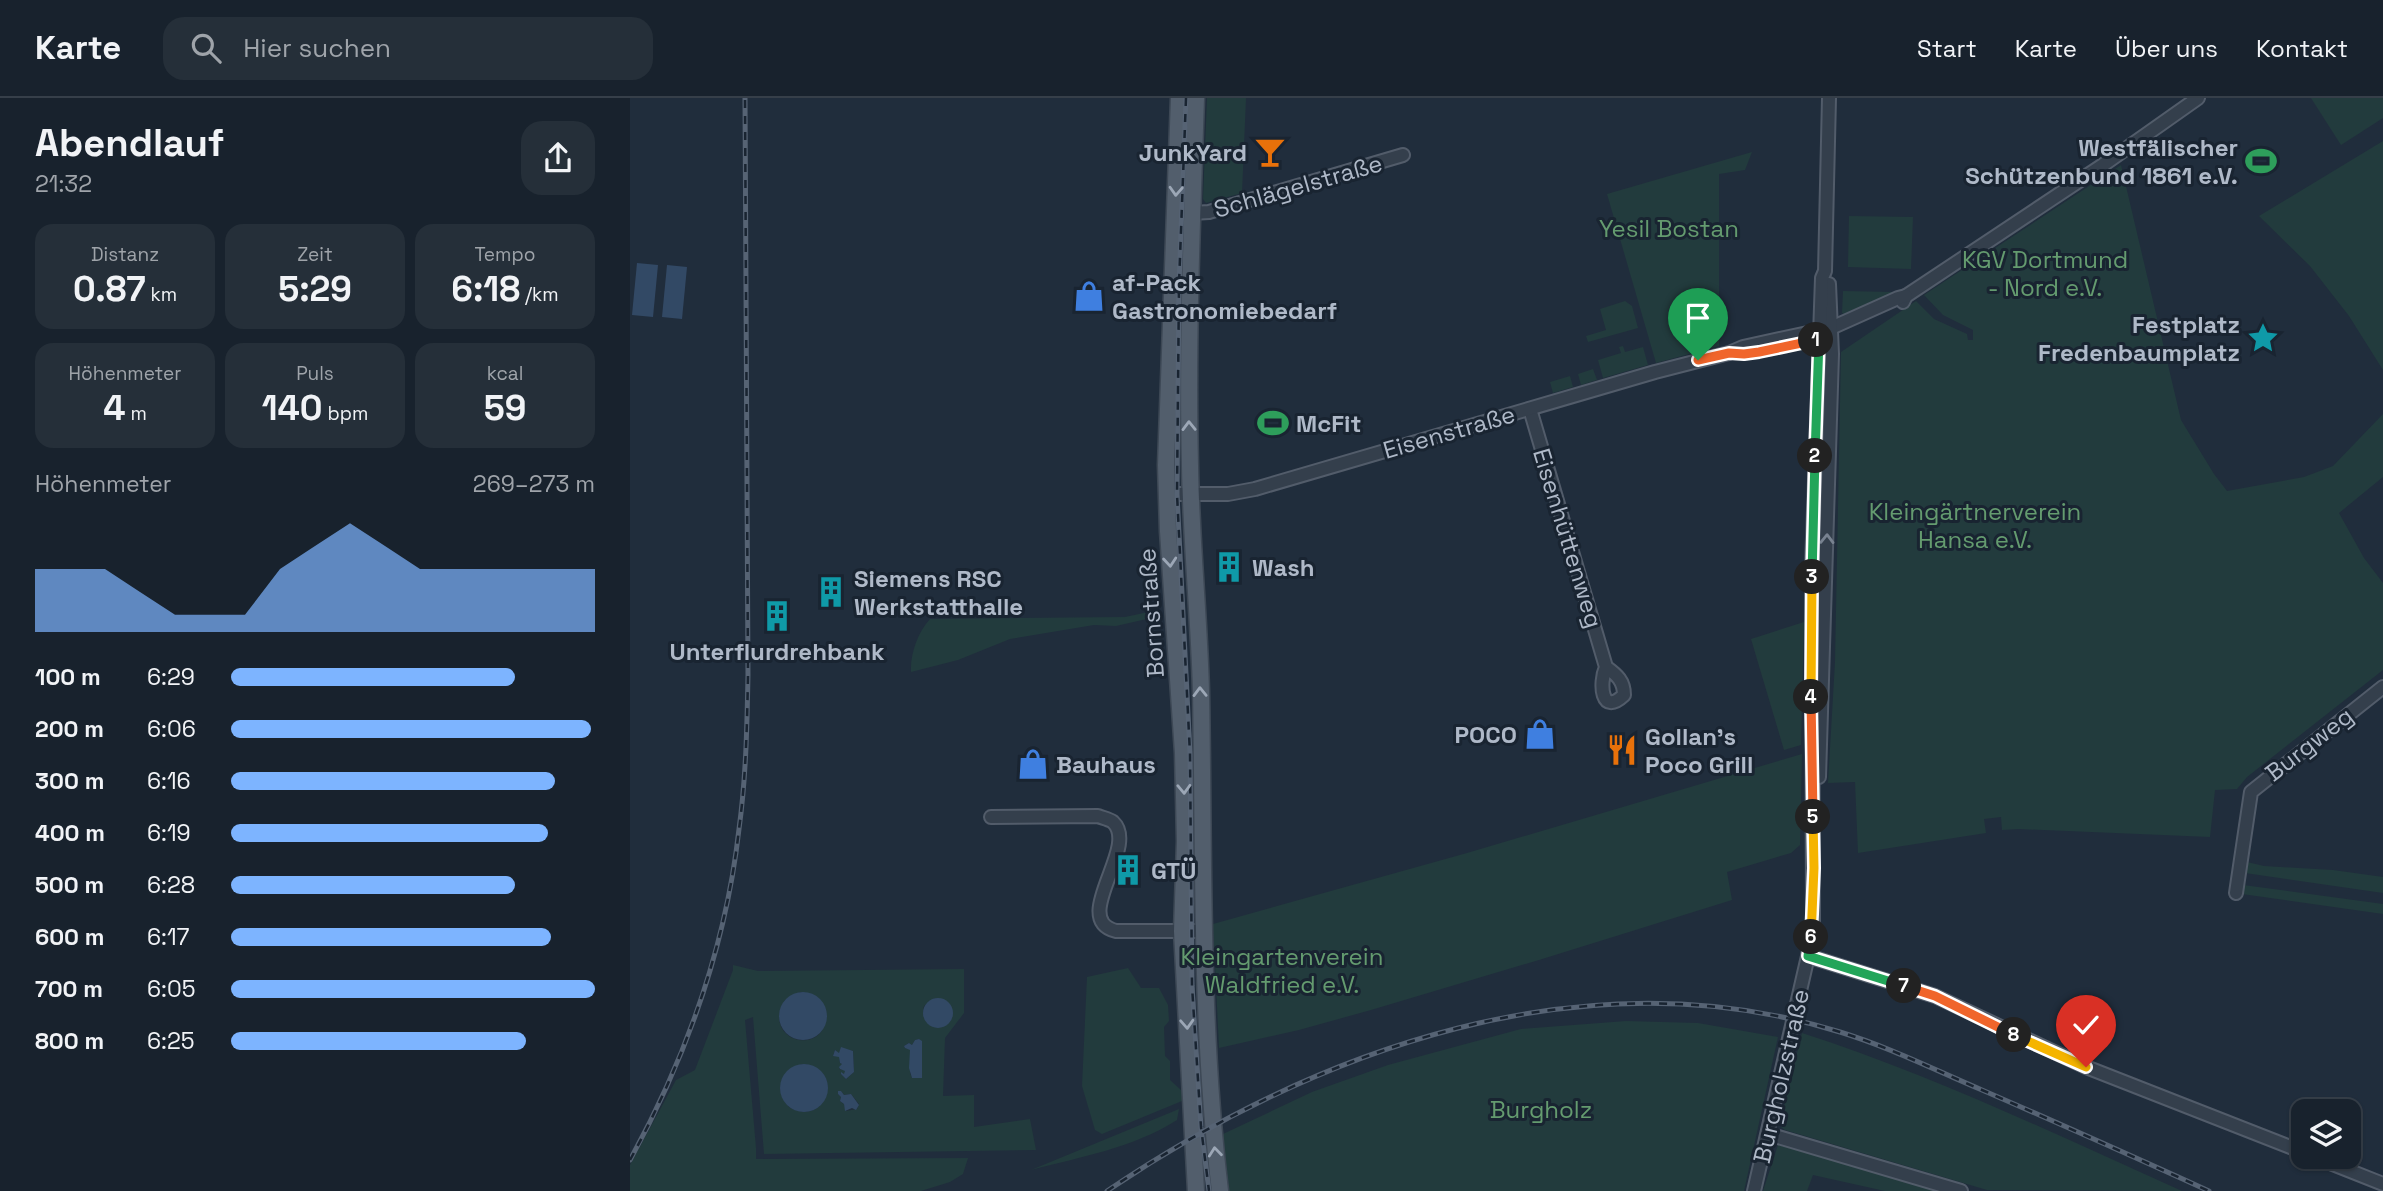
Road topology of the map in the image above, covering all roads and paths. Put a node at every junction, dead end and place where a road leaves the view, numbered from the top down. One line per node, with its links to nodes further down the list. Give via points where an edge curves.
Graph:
1 (1179, 98): 9 (main road, Bornstraße, one-way to 9)
2 (1196, 98): 6 (main road, Bornstraße)
3 (1829, 98): 7 (street, Burgholzstraße, via 1822,278)
4 (2198, 98): 7 (street, Eisenstraße, via 1902,303)
5 (1403, 155): 6 (street, Schlägelstraße, via 1209,212)
6 (1192, 213): 10 (main road, Bornstraße, one-way to 6, via 1188,343)
7 (1825, 334): 8 (street, Eisenstraße, via 1743,347); 17 (street, Burgholzstraße, via 1812,565 1815,779 1813,925)
8 (1530, 409): 10 (street, Eisenstraße, via 1255,489); 11 (street, Eisenhüttenweg)
9 (1167, 494): 10 (street, Eisenstraße); 15 (main road, Bornstraße, one-way to 15, via 1183,742)
10 (1191, 494): 16 (main road, Bornstraße, one-way to 10)
11 (1606, 667)
12 (2383, 687): 14 (street, Burgweg, via 2251,792)
13 (991, 817): 15 (street, via 1098,816 1109,820 1118,830 1119,843 1099,908 1102,922 1116,931)
14 (2236, 892)
15 (1182, 931): 16 (street); 22 (main road, Bornstraße, one-way to 22)
16 (1204, 931): 23 (main road, Bornstraße, one-way to 16)
17 (1808, 956): 18 (street, Burgholzstraße); 19 (street, via 1935,996 2086,1067)
18 (1768, 1134): 24 (street, Burgholzstraße); 25 (street)
19 (2291, 1147)
20 (2345, 1169): 21 (street)
21 (2383, 1184)
22 (1196, 1191)
23 (1220, 1191)
24 (1754, 1191)
25 (1961, 1191)

